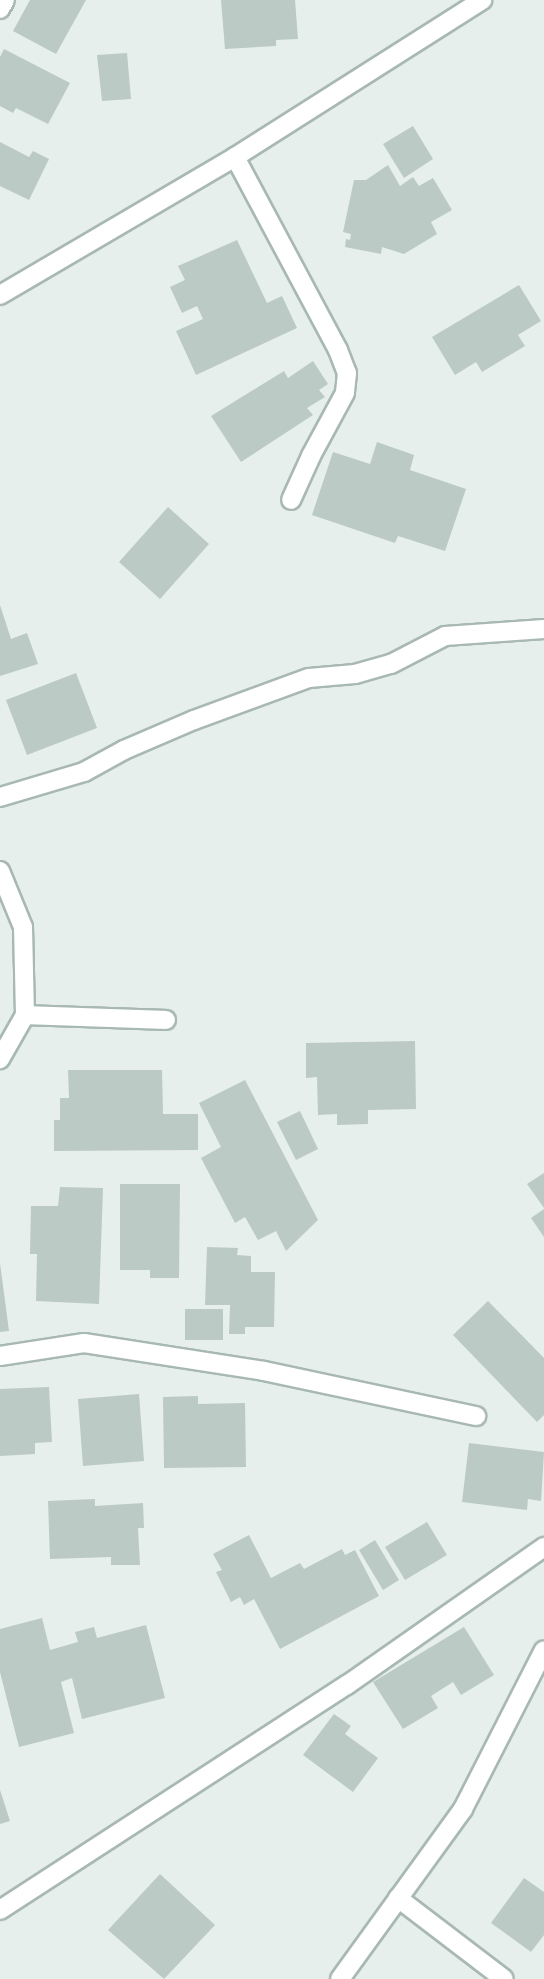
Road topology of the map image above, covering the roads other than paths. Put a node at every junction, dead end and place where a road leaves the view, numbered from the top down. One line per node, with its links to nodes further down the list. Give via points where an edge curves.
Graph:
1 (5, 0): 3 (street)
2 (482, 0): 4 (street)
3 (0, 9)
4 (235, 157): 5 (street); 6 (street, via 347,373 345,393)
5 (0, 295)
6 (291, 500)
7 (544, 629): 8 (street, via 445,636 391,664 355,674 309,678 194,720 84,772)
8 (0, 797)
9 (0, 872): 10 (street)
10 (7, 904): 11 (street, via 23,927)
11 (25, 1015): 12 (street); 13 (street)
12 (166, 1020)
13 (0, 1059)
14 (0, 1356): 15 (street, via 84,1343 264,1371)
15 (476, 1416)
16 (544, 1547): 19 (street, via 347,1685)
17 (544, 1650): 18 (street, via 462,1809)
18 (398, 1898): 20 (street); 21 (street)
19 (0, 1910)
20 (340, 1979)
21 (504, 1979)

